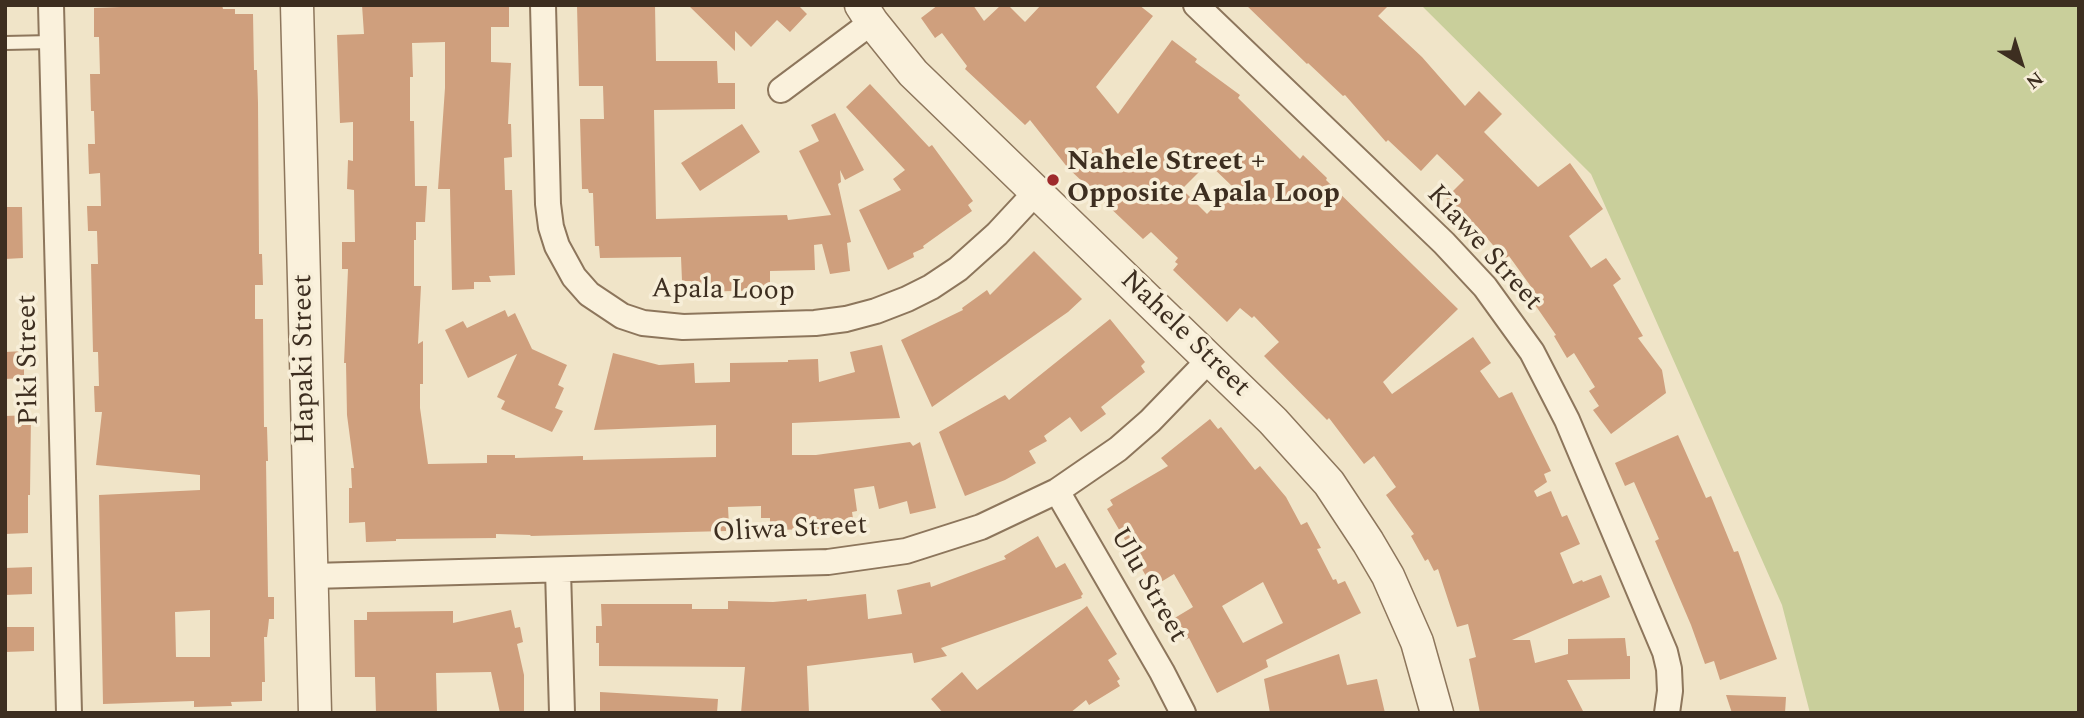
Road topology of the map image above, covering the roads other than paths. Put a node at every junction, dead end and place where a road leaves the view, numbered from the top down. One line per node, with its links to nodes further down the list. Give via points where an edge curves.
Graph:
1 (51, 5): 6 (street, Piki Street)
2 (297, 5): 13 (street, Hapaki Street)
3 (542, 5): 9 (street, Apala Loop, via 551,227 574,277 589,294 622,316 683,327 815,323 876,311 919,293 958,269)
4 (1196, 5): 19 (street, Kiawe Street, via 1444,243 1485,287 1532,352 1567,420 1665,652 1670,691)
5 (866, 14): 8 (street); 9 (street, Nahele Street, via 913,73)
6 (52, 42): 7 (lane); 15 (street, Piki Street)
7 (5, 43)
8 (781, 90)
9 (1036, 192): 10 (street, Nahele Street)
10 (1209, 360): 11 (street, Oliwa Street, via 1118,449); 18 (street, Nahele Street, via 1291,440 1346,508 1402,605)
11 (1057, 491): 12 (street, Oliwa Street, via 981,527 867,558); 14 (street, Ulu Street)
12 (558, 570): 13 (street, Oliwa Street); 17 (street)
13 (312, 576): 16 (street, Hapaki Street)
14 (1181, 712)
15 (69, 713)
16 (315, 713)
17 (562, 713)
18 (1437, 713)
19 (1667, 713)

